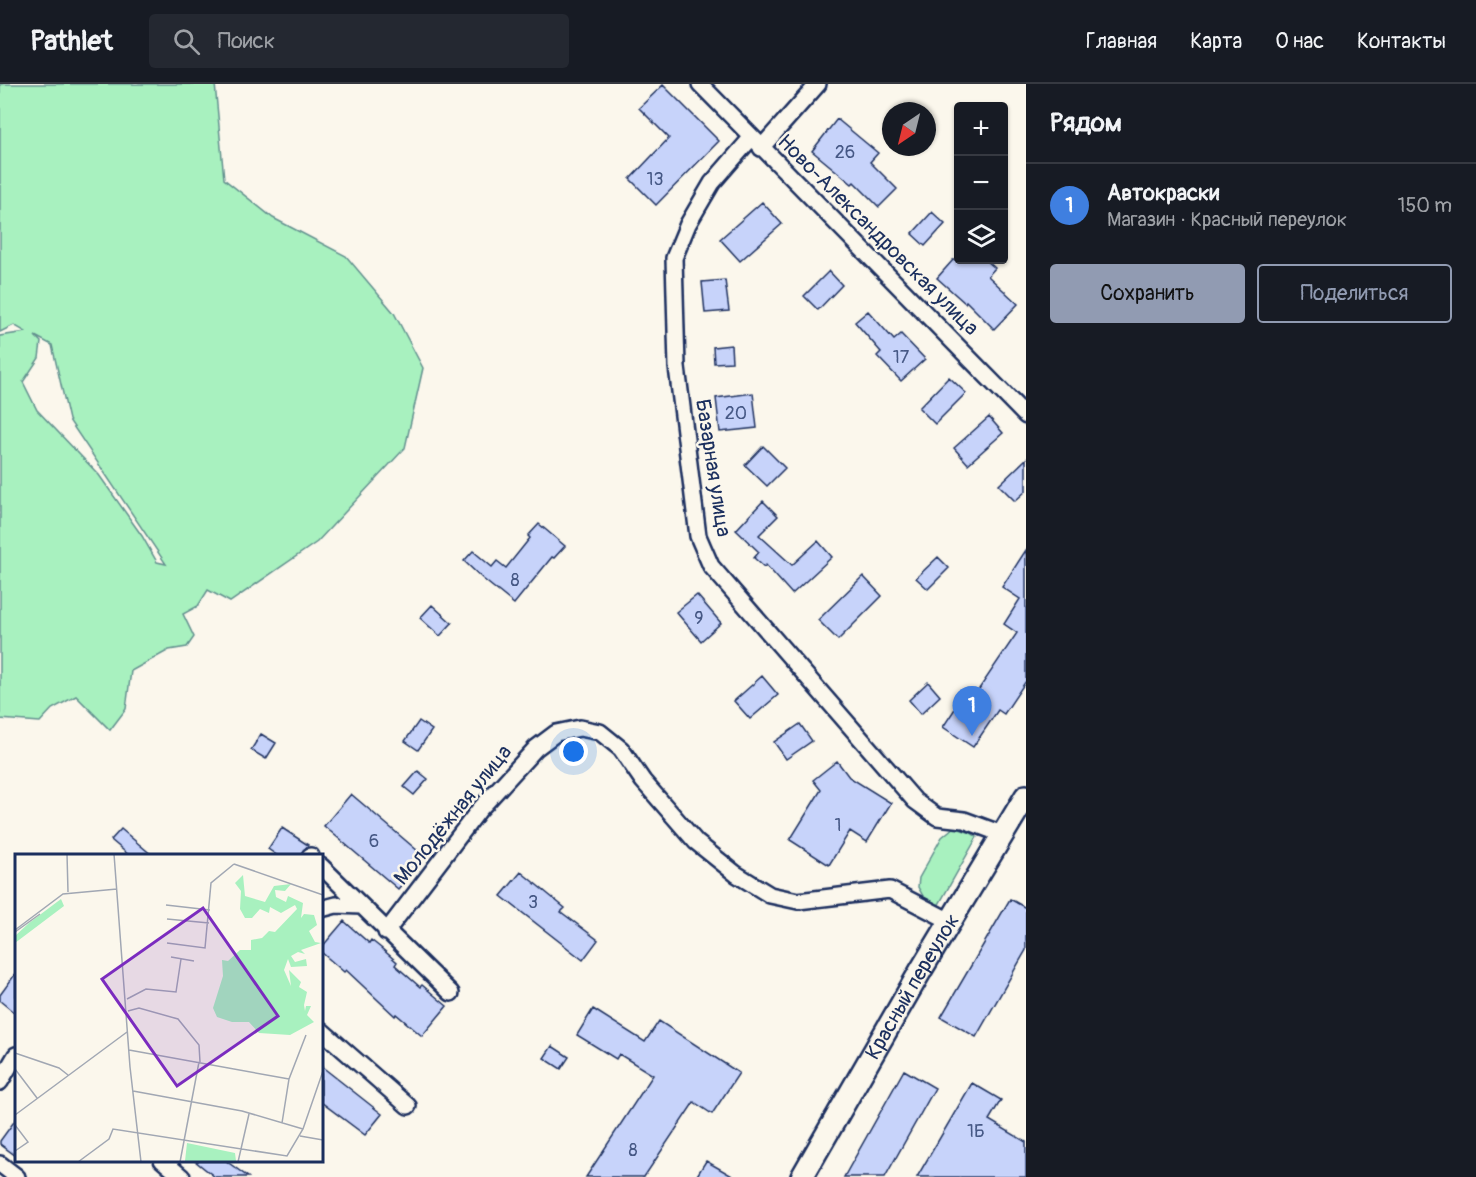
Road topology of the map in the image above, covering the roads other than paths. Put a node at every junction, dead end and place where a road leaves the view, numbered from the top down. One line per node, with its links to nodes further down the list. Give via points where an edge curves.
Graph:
1 (700, 84): 3 (street, Ново-Александровская улица)
2 (818, 84): 3 (street, Базарная улица)
3 (756, 142): 4 (street, Ново-Александровская улица); 6 (street, Базарная улица, via 712,183 674,258 677,367 698,536 711,566 915,801 937,817 964,820)
4 (1026, 416)
5 (1026, 796): 6 (main road, Красный переулок)
6 (1002, 834): 10 (main road, Красный переулок)
7 (322, 867): 8 (street)
8 (361, 906): 9 (street); 11 (street)
9 (322, 909)
10 (950, 921): 11 (street, Молодёжная улица, via 890,890 798,901 770,895 696,842 621,749 600,732 580,728 556,733 528,756 479,810); 21 (main road, Красный переулок)
11 (386, 932): 12 (street)
12 (451, 993)
13 (322, 1031): 16 (street)
14 (15, 1057): 15 (street)
15 (0, 1082)
16 (408, 1106)
17 (163, 1162): 20 (street)
18 (0, 1164): 19 (street)
19 (17, 1177)
20 (182, 1177)
21 (802, 1177)

